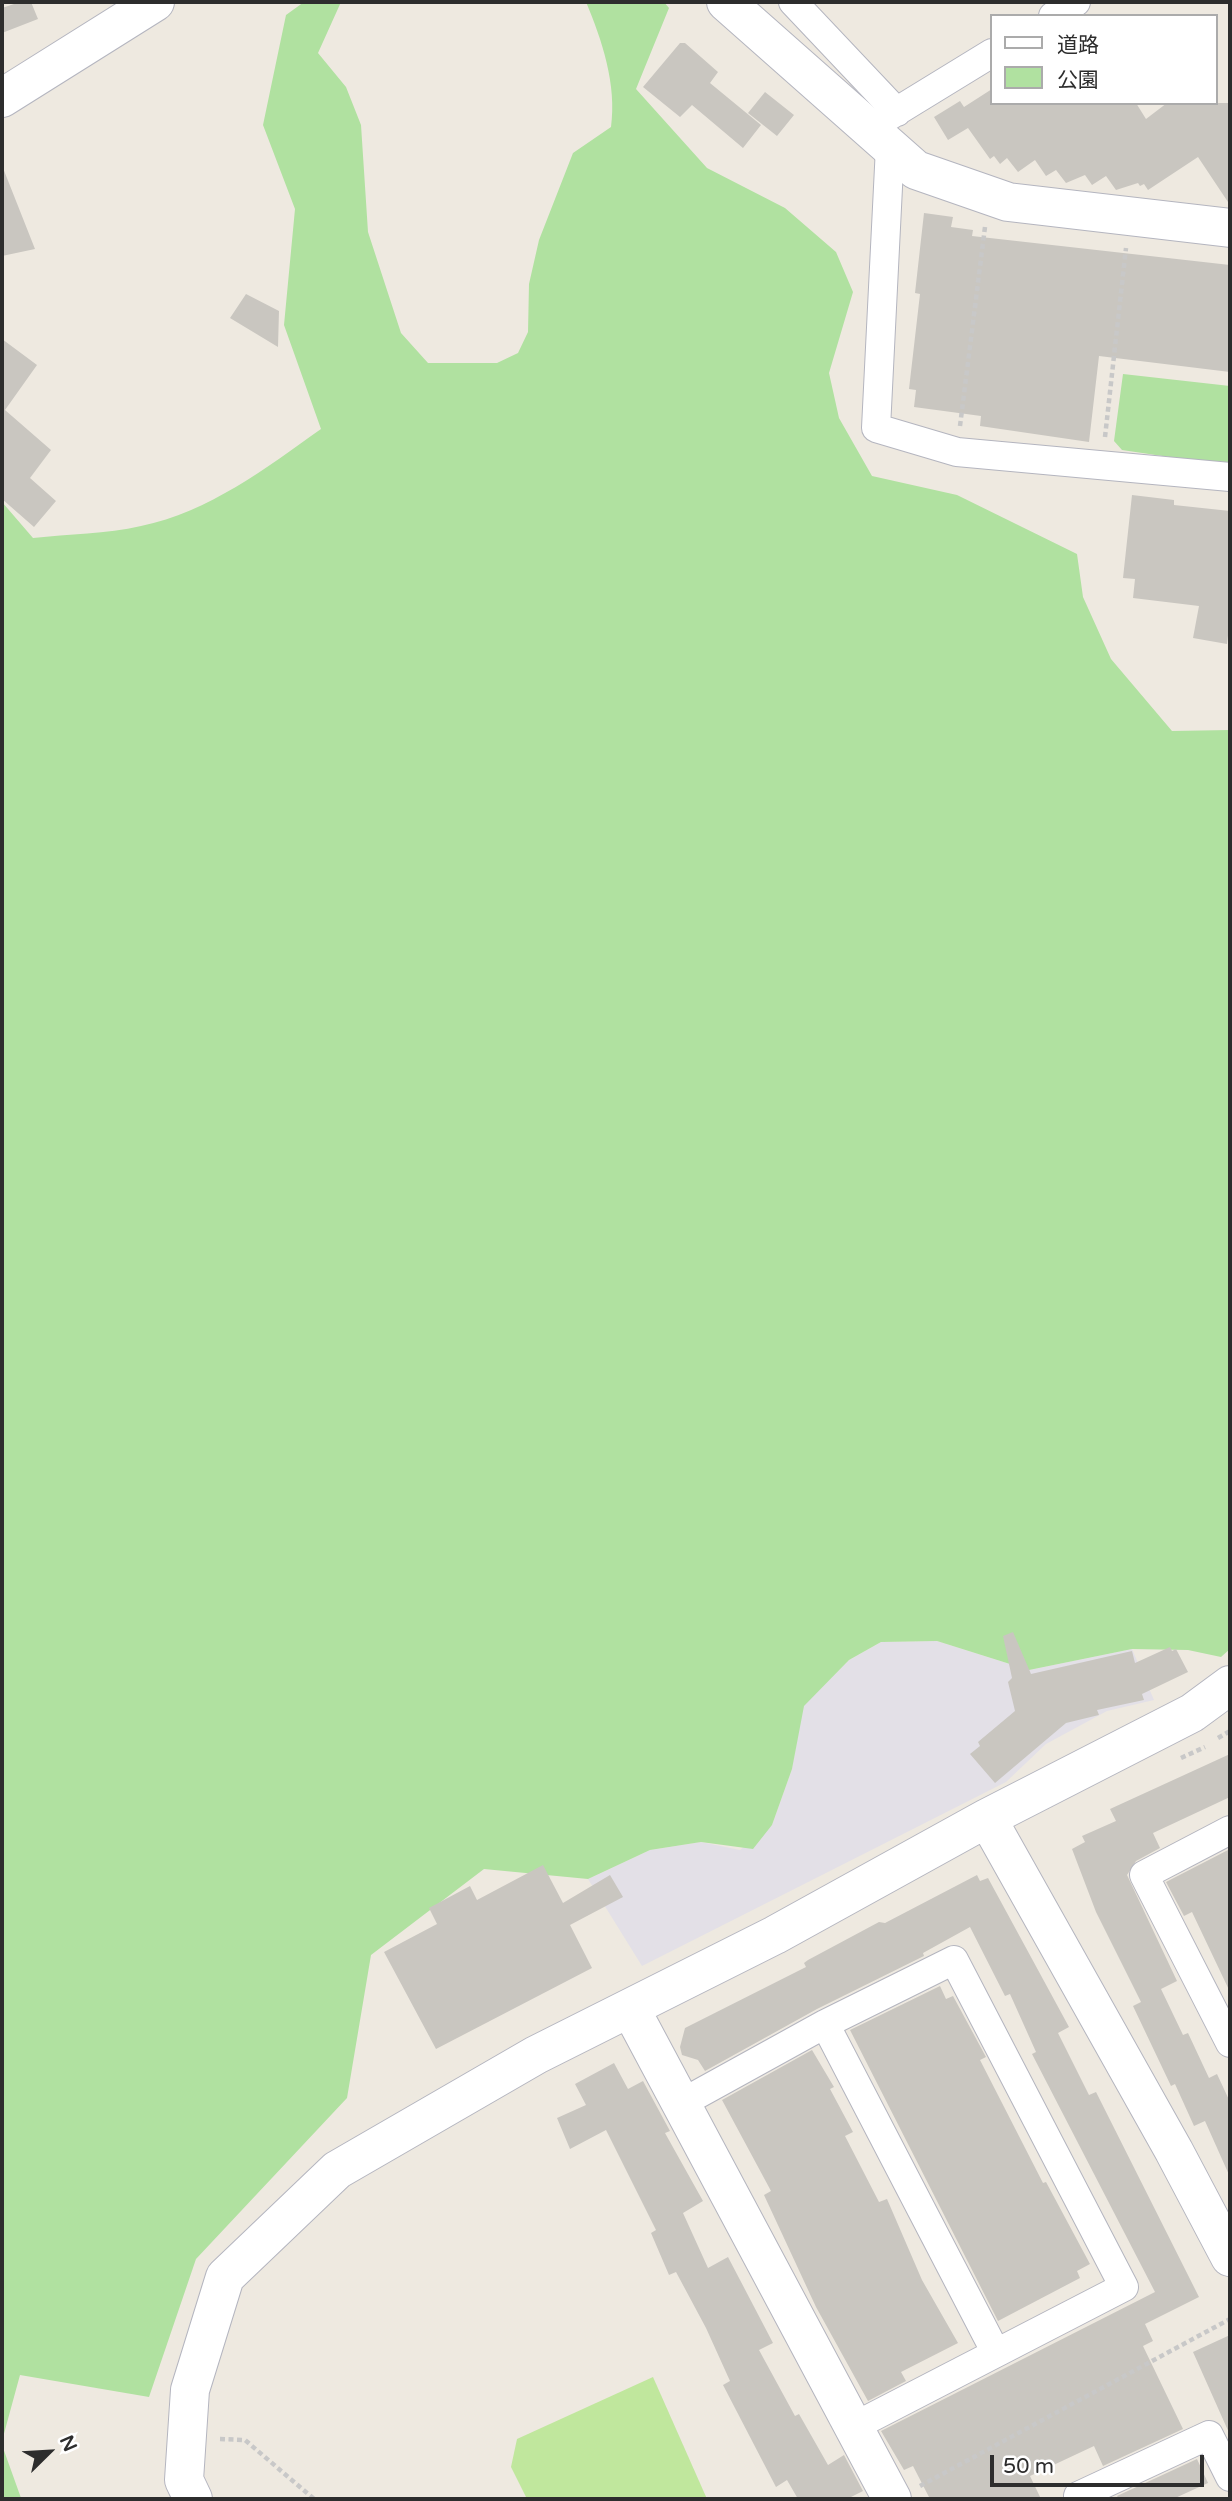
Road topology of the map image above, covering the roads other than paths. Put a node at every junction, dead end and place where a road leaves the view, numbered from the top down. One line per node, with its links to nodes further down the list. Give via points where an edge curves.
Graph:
1 (155, 2): 7 (street)
2 (726, 2): 8 (street)
3 (793, 2): 8 (street)
4 (1076, 2): 5 (street)
5 (1056, 14)
6 (990, 54): 8 (street)
7 (2, 98)
8 (885, 129): 9 (street, via 916,170 1008,202); 10 (street, via 876,428 957,452)
9 (1230, 228)
10 (1230, 477)
11 (1230, 1685): 12 (street, via 1192,1713)
12 (987, 1818): 14 (street, via 775,1935); 18 (street)
13 (1230, 1829): 16 (street, via 1144,1875)
14 (630, 2008): 17 (street); 24 (street, via 536,2055 337,2170 225,2277 190,2389 184,2480)
15 (825, 2024): 17 (street); 20 (street); 20 (street, via 954,1960 973,1996 1124,2287)
16 (1230, 2043)
17 (680, 2104): 21 (street)
18 (1220, 2213): 19 (street)
19 (1230, 2257)
20 (996, 2353): 21 (street)
21 (853, 2427): 23 (street)
22 (1230, 2477): 25 (street, via 1209,2435 1078,2496)
23 (905, 2493)
24 (193, 2499)
25 (1080, 2499)

